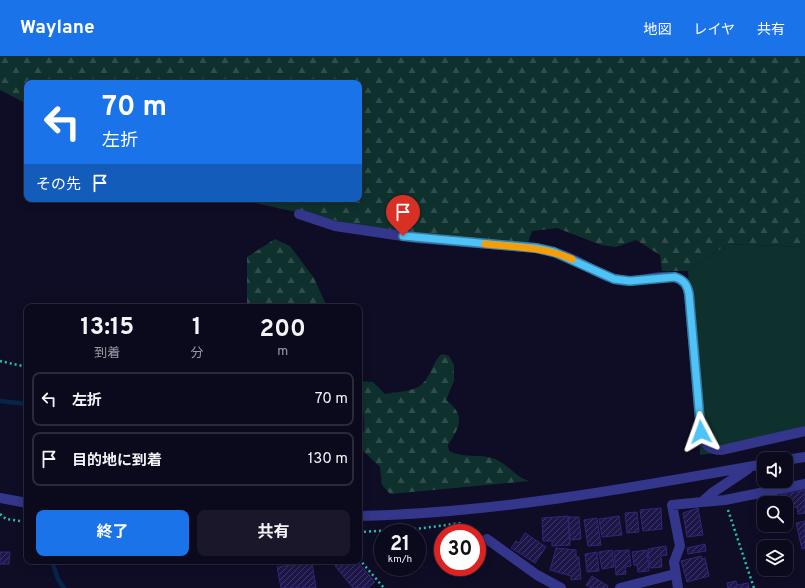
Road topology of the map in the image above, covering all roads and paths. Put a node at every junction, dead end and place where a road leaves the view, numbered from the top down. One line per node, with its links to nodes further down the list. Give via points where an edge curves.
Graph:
1 (299, 214): 4 (street, via 335,226 416,238 536,248 554,252 614,279 630,281 675,277 688,287 703,441 711,448 722,450)
2 (0, 361): 3 (path)
3 (24, 366)
4 (805, 431)
5 (805, 457): 6 (street)
6 (793, 459)
7 (757, 466): 8 (street)
8 (752, 467): 13 (street); 15 (street, via 561,498)
9 (805, 484): 11 (street)
10 (0, 498): 12 (street)
11 (726, 500): 13 (street); 24 (path)
12 (24, 502)
13 (702, 502): 19 (street, via 672,505 680,546 674,562)
14 (0, 514): 16 (path, via 6,519)
15 (362, 516)
16 (24, 522)
17 (487, 539): 21 (street, via 537,575)
18 (362, 562): 20 (path)
19 (675, 574): 22 (street); 23 (street)
20 (384, 588)
21 (561, 588)
22 (620, 588)
23 (678, 588)
24 (754, 588)

